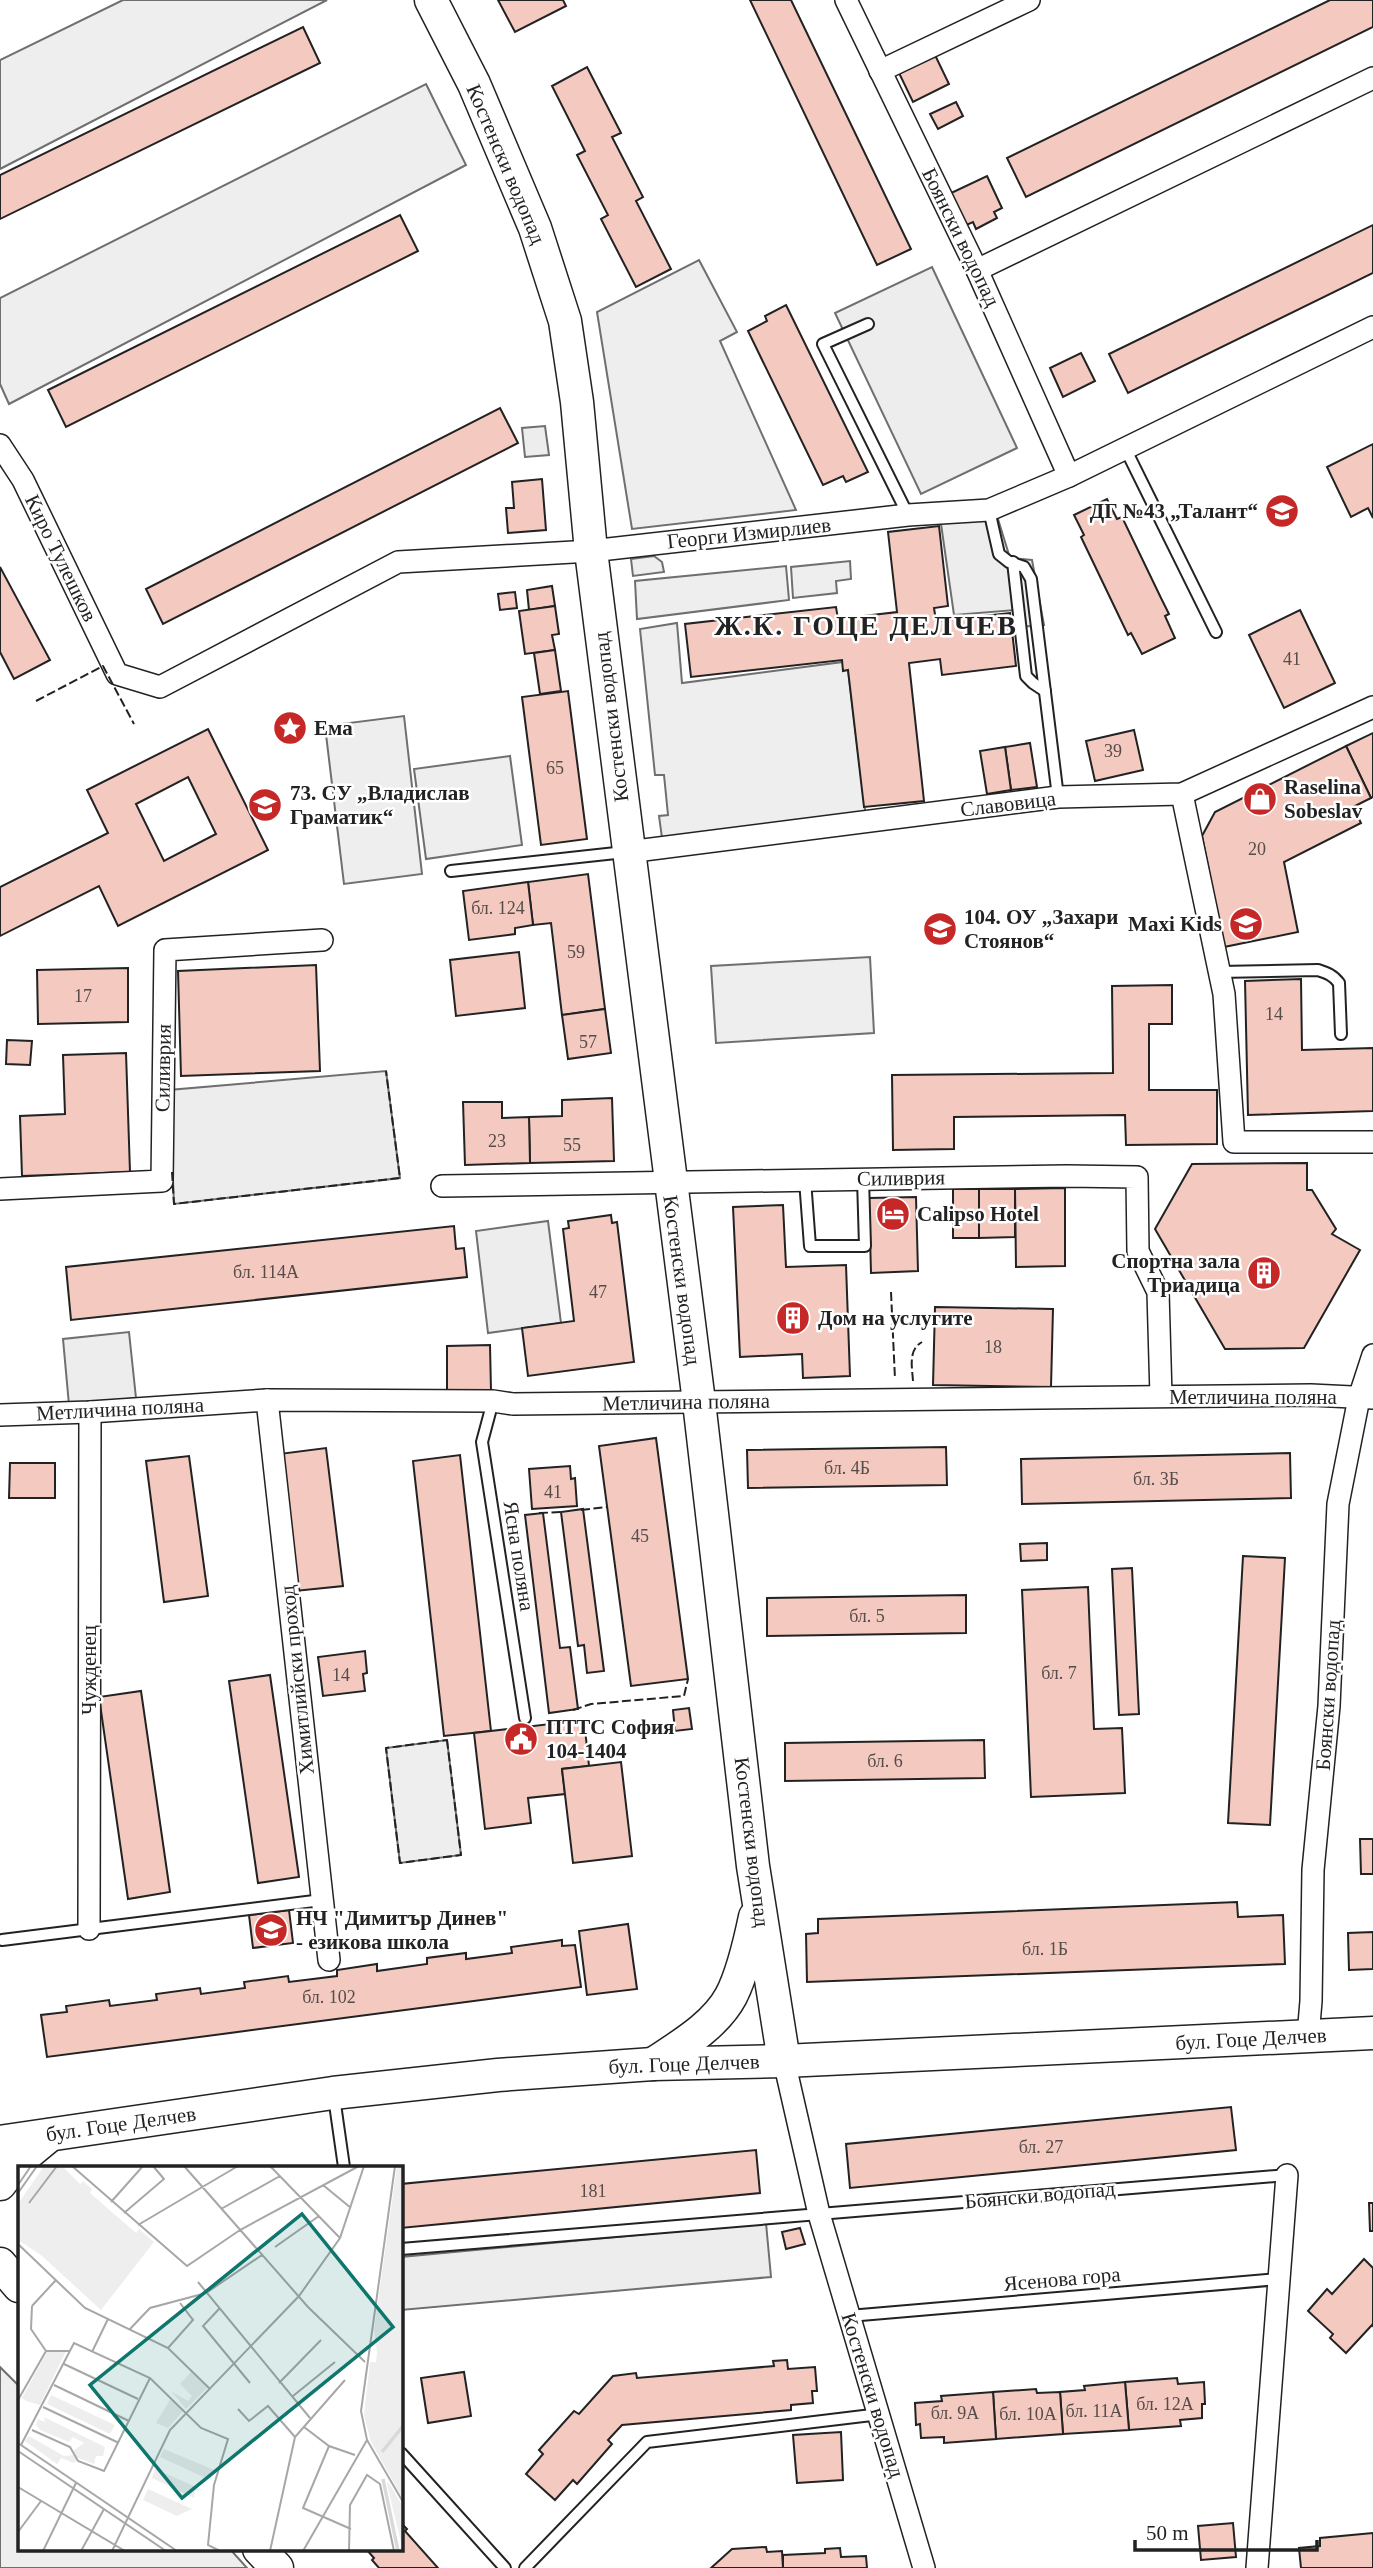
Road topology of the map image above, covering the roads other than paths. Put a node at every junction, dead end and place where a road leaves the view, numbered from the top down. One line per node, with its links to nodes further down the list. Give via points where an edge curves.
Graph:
1 (431, 0): 14 (street, Костенски водопад, via 474,85 535,228 565,321)
2 (846, 0): 4 (street, Боянски водопад)
3 (1030, 0): 4 (street)
4 (880, 71): 6 (street, Боянски водопад)
5 (1373, 78): 6 (street)
6 (977, 270): 11 (street, Боянски водопад)
7 (868, 324): 13 (lane, via 823,344)
8 (1373, 327): 10 (street, Георги Измирлиев)
9 (0, 445): 17 (street, Киро Тулешков, via 23,480)
10 (1125, 448): 11 (street, Георги Измирлиев); 16 (lane)
11 (1069, 476): 12 (street, Георги Измирлиев)
12 (989, 510): 13 (street, Георги Измирлиев); 15 (lane, via 999,554)
13 (908, 515): 14 (street, Георги Измирлиев)
14 (591, 551): 17 (street, Георги Измирлиев, via 398,562 160,687); 22 (street, Костенски водопад)
15 (1013, 562): 18 (lane, via 1024,567 1031,579); 18 (lane, via 1026,676)
16 (1216, 632)
17 (117, 674)
18 (1045, 691): 21 (lane)
19 (1373, 707): 20 (street, Славовица)
20 (1182, 794): 21 (street, Славовица); 25 (street)
21 (1058, 797): 22 (street, Славовица)
22 (628, 852): 23 (lane); 30 (street, Костенски водопад)
23 (451, 871)
24 (322, 940): 32 (street, Силиврия, via 165,950 162,1181)
25 (1219, 972): 26 (lane, via 1327,972 1339,983); 27 (street, via 1234,1142)
26 (1341, 1034)
27 (1373, 1142)
28 (863, 1179): 29 (street, Силиврия); 29 (lane, via 865,1246 810,1246); 34 (street, Силиврия, via 1137,1177 1138,1251 1158,1292)
29 (805, 1180): 30 (street, Силиврия)
30 (669, 1182): 31 (street, Силиврия); 38 (street, Костенски водопад)
31 (442, 1186)
32 (0, 1189)
33 (1373, 1355): 35 (street, Боянски водопад)
34 (1161, 1396): 35 (street, Метличина поляна); 38 (street, Метличина поляна)
35 (1366, 1398): 48 (street, Боянски водопад, via 1338,1504 1329,1706 1313,1870)
36 (267, 1400): 37 (street, Метличина поляна); 39 (street, Метличина поляна); 42 (street, Химитлийски проход)
37 (493, 1401): 38 (street, Метличина поляна); 41 (lane, Ясна поляна, via 482,1443)
38 (699, 1402): 43 (street, Костенски водопад)
39 (89, 1412): 40 (street, Метличина поляна); 44 (street, Чужденец)
40 (0, 1415)
41 (525, 1718)
42 (322, 1899): 44 (lane); 46 (street, Химитлийски проход)
43 (758, 1901): 49 (street, Костенски водопад); 50 (street, via 732,1995 708,2024)
44 (89, 1929): 45 (lane)
45 (2, 1940)
46 (329, 1960)
47 (1373, 2033): 48 (street, бул. Гоце Делчев)
48 (1308, 2036): 49 (street, бул. Гоце Делчев)
49 (784, 2061): 50 (street, бул. Гоце Делчев); 57 (street, Костенски водопад)
50 (653, 2064): 51 (street, бул. Гоце Делчев)
51 (333, 2092): 52 (street, бул. Гоце Делчев); 54 (lane)
52 (51, 2134): 53 (street, бул. Гоце Делчев); 56 (street, via 16,2163)
53 (0, 2142)
54 (344, 2166)
55 (1287, 2175): 57 (lane, Боянски водопад); 60 (street, Боянски водопад)
56 (0, 2184)
57 (819, 2214): 58 (lane, Боянски водопад); 62 (street, Костенски водопад)
58 (402, 2249)
59 (0, 2264): 61 (street)
60 (1279, 2279): 62 (lane, Ясенова гора); 70 (street, Боянски водопад)
61 (18, 2285)
62 (849, 2316): 63 (street, Костенски водопад)
63 (880, 2414): 68 (lane, via 647,2442); 69 (street, Костенски водопад)
64 (402, 2454): 67 (lane)
65 (260, 2550): 66 (street)
66 (277, 2568)
67 (505, 2568)
68 (525, 2568)
69 (924, 2568)
70 (1257, 2568)

